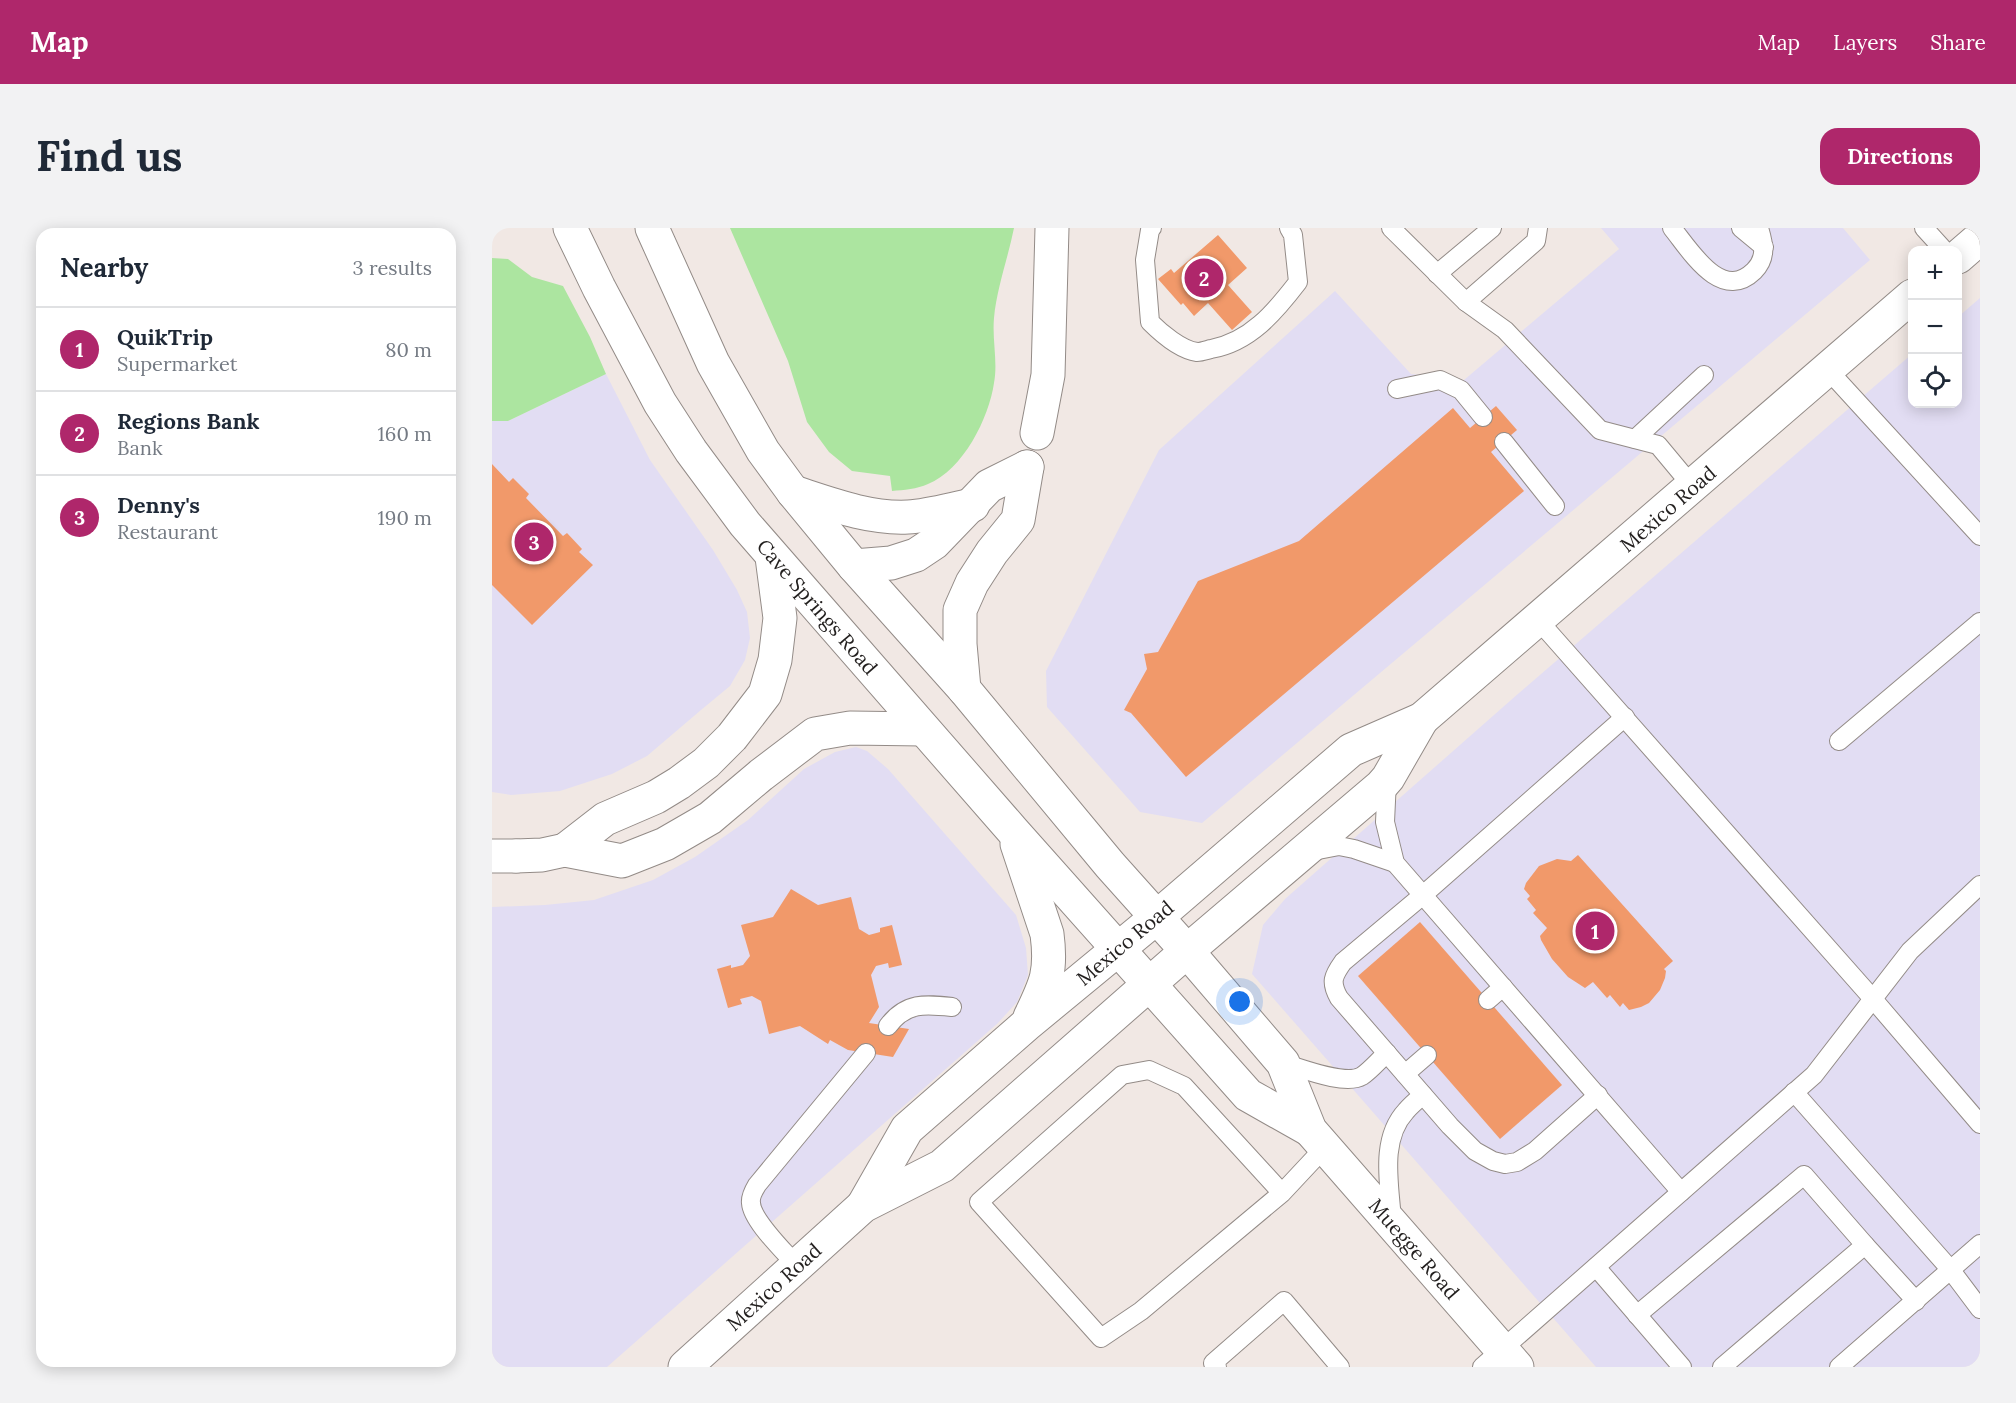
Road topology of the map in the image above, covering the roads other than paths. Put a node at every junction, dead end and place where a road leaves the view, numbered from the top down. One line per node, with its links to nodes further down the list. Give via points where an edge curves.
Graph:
1 (570, 228): 32 (main road, Cave Springs Road, via 660,403 691,451)
2 (652, 228): 28 (main road, via 723,382 763,451)
3 (1052, 228): 26 (main road, via 1048,375)
4 (1289, 228): 12 (lane, via 1298,282 1278,309 1251,333 1222,347 1197,352 1166,338 1150,322 1145,260)
5 (1391, 228): 17 (lane)
6 (1492, 228): 17 (lane)
7 (1538, 228): 19 (lane, via 1536,241)
8 (1672, 228): 15 (lane, via 1705,268 1730,282 1740,280 1757,267)
9 (1741, 228): 15 (lane)
10 (1759, 228): 15 (lane)
11 (1924, 228): 14 (lane)
12 (1149, 229)
13 (1980, 238): 16 (main road)
14 (1940, 246)
15 (1764, 247)
16 (1962, 254)
17 (1437, 274): 19 (lane)
18 (1908, 300): 20 (main road, Mexico Road)
19 (1466, 302): 24 (lane, via 1505,330 1600,430)
20 (1828, 370): 27 (main road, Mexico Road); 31 (lane)
21 (1704, 375): 24 (lane)
22 (1397, 389): 23 (lane, via 1440,380 1461,390)
23 (1483, 417)
24 (1635, 439): 27 (lane, via 1658,445)
25 (1504, 442): 30 (lane)
26 (1027, 467): 29 (main road, via 989,486); 36 (main road, via 1018,520 972,583 960,610)
27 (1693, 487): 34 (main road, Mexico Road)
28 (793, 492): 29 (main road, via 877,516 909,517); 33 (main road)
29 (973, 505): 33 (main road, via 916,555 891,563)
30 (1555, 506)
31 (1980, 536)
32 (772, 557): 39 (main road, Cave Springs Road); 43 (main road, via 780,618 775,660 765,694 732,737 706,762 656,797 605,819)
33 (854, 566): 36 (main road)
34 (1538, 620): 37 (lane); 38 (main road, Mexico Road)
35 (1980, 622): 40 (lane)
36 (964, 689): 49 (main road)
37 (1625, 717): 48 (lane); 54 (lane)
38 (1422, 719): 41 (main road, Mexico Road); 49 (main road, Mexico Road, via 1351,750)
39 (923, 729): 42 (main road, Cave Springs Road); 43 (main road, via 850,728 815,734 710,818 665,844 622,861)
40 (1839, 741)
41 (1388, 778): 44 (main road, Mexico Road); 46 (lane, via 1385,822)
42 (1013, 831): 50 (main road, Cave Springs Road); 57 (main road, via 1049,946 1046,985)
43 (565, 850): 45 (main road)
44 (1305, 852): 46 (lane, via 1339,846); 51 (main road, Mexico Road)
45 (504, 856)
46 (1395, 863): 48 (lane)
47 (1980, 885): 54 (lane, via 1910,951)
48 (1423, 895): 53 (lane); 60 (lane, via 1334,973 1333,987 1339,998)
49 (1157, 917): 50 (main road, Mexico Road); 51 (main road)
50 (1118, 949): 52 (main road, Muegge Road); 57 (main road, Mexico Road)
51 (1187, 951): 52 (main road, Mexico Road); 62 (main road, Muegge Road)
52 (1150, 985): 68 (main road, Muegge Road, via 1248,1095); 71 (main road, Mexico Road, via 942,1166)
53 (1503, 987): 55 (lane); 66 (lane)
54 (1873, 999): 64 (lane, via 1814,1075); 67 (lane)
55 (1488, 1000)
56 (952, 1007): 58 (lane, via 922,1004 905,1010)
57 (1026, 1025): 71 (main road, Mexico Road, via 907,1129)
58 (888, 1026)
59 (866, 1053): 75 (lane, via 752,1196 755,1215)
60 (1387, 1053): 62 (lane, via 1355,1078 1338,1078); 63 (lane)
61 (1427, 1055): 63 (lane)
62 (1283, 1063): 68 (main road, Muegge Road)
63 (1405, 1074): 65 (lane)
64 (1794, 1092): 70 (lane); 77 (lane)
65 (1423, 1095): 66 (lane, via 1475,1150 1505,1164 1517,1162 1534,1151); 72 (lane, via 1396,1125 1388,1154)
66 (1598, 1095): 70 (lane)
67 (1980, 1124)
68 (1317, 1138): 69 (lane); 72 (main road, Muegge Road)
69 (1282, 1192): 69 (lane, via 1141,1311 1101,1338 979,1202 1122,1075 1149,1070 1184,1086)
70 (1681, 1192): 76 (lane)
71 (863, 1206): 75 (main road, Mexico Road)
72 (1392, 1223): 81 (main road, Muegge Road)
73 (1980, 1244): 77 (lane)
74 (1865, 1245): 78 (lane); 80 (lane, via 1804,1175); 86 (lane)
75 (797, 1266): 82 (main road, Mexico Road)
76 (1596, 1267): 80 (lane); 81 (lane)
77 (1950, 1269): 78 (lane); 79 (lane)
78 (1916, 1301): 87 (lane)
79 (1980, 1310)
80 (1637, 1315): 85 (lane)
81 (1500, 1361)
82 (685, 1367)
83 (1217, 1367): 84 (lane, via 1213,1363 1284,1301)
84 (1340, 1367)
85 (1682, 1367)
86 (1722, 1367)
87 (1839, 1367)

